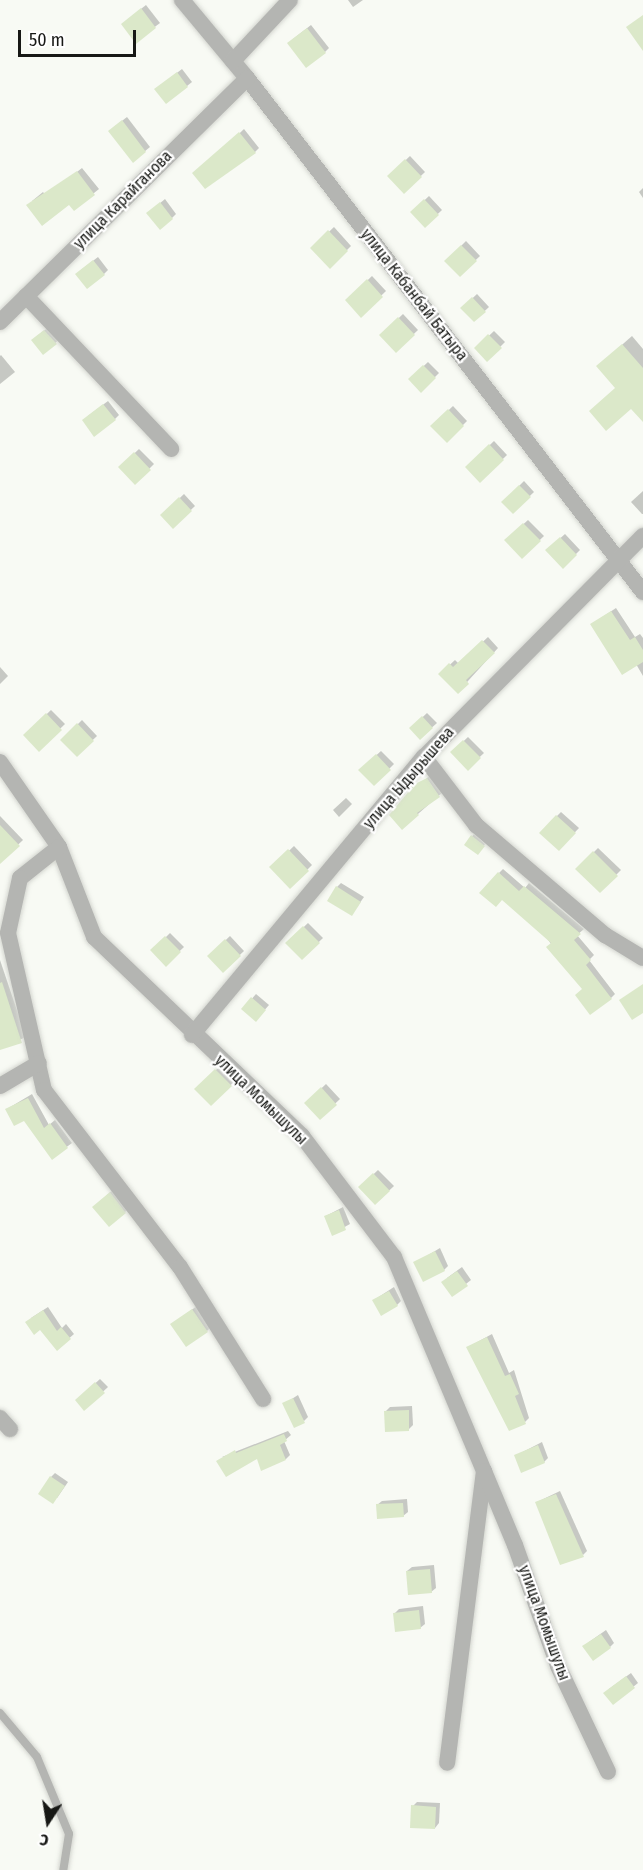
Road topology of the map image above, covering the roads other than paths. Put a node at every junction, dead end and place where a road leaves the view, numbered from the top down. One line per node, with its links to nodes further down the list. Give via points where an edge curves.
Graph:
1 (182, 0): 3 (street, улица Кабанбай Батыра)
2 (290, 0): 3 (street)
3 (233, 61): 4 (street, улица Кабанбай Батыра)
4 (247, 78): 5 (street, улица Карайганова); 9 (street, улица Кабанбай Батыра)
5 (26, 296): 6 (street, улица Карайганова); 7 (street)
6 (0, 322)
7 (171, 449)
8 (643, 536): 9 (street, улица Ыдырышева)
9 (618, 561): 10 (street, улица Кабанбай Батыра); 11 (street, улица Ыдырышева)
10 (643, 592)
11 (424, 757): 14 (street, via 476,825 605,935); 15 (street, улица Ыдырышева)
12 (0, 762): 13 (street, улица Момышулы)
13 (59, 847): 15 (street, улица Момышулы, via 94,937 164,1000); 16 (street, via 20,878 8,933)
14 (643, 958)
15 (192, 1035): 19 (street, улица Момышулы, via 302,1136 394,1257)
16 (39, 1063): 17 (street); 18 (street, via 44,1090 180,1267)
17 (0, 1086)
18 (262, 1399)
19 (484, 1471): 21 (street); 22 (street, улица Момышулы, via 558,1666)
20 (0, 1713): 23 (lane, via 37,1757 69,1834)
21 (447, 1763)
22 (608, 1772)
23 (63, 1870)

